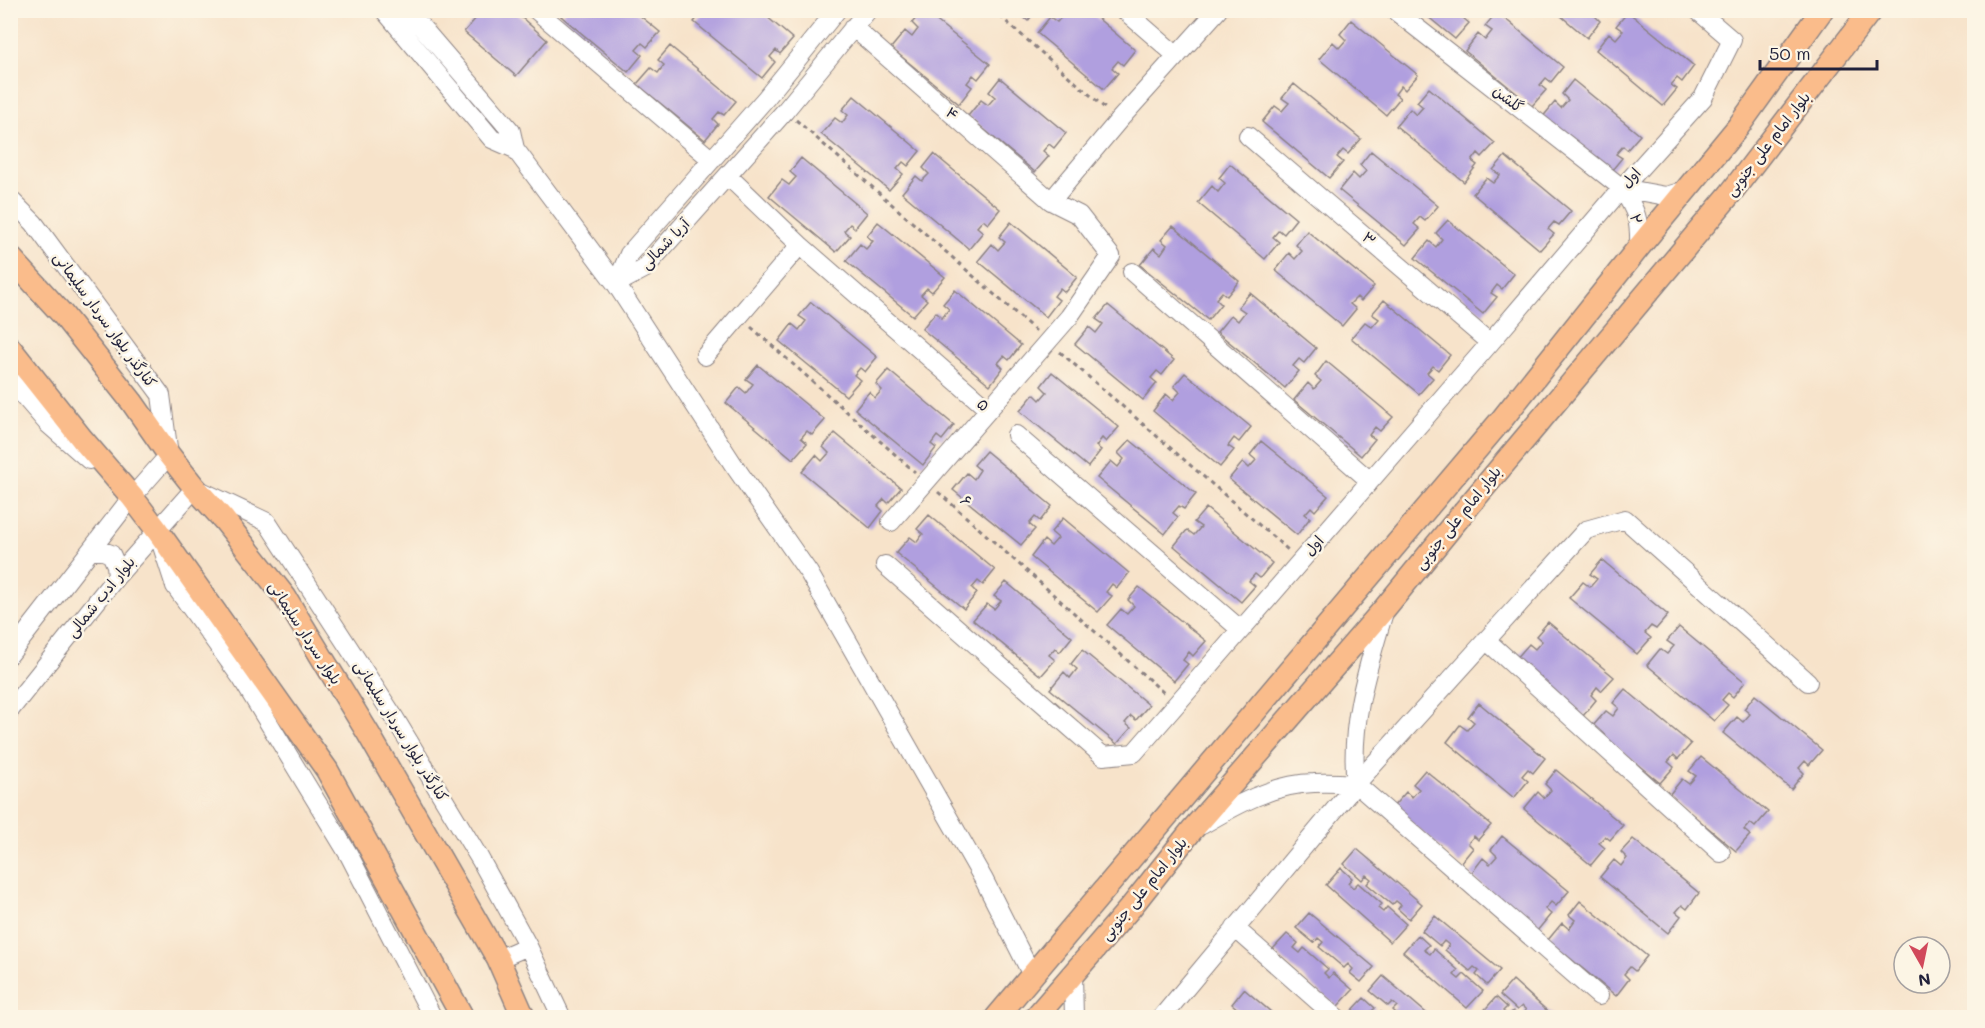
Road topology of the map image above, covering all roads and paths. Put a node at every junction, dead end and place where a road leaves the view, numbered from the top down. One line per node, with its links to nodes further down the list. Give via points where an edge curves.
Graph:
1 (384, 10): 17 (street, via 492,139)
2 (407, 10): 17 (street, via 511,131)
3 (536, 10): 18 (street)
4 (837, 10): 18 (street, آریا شمالی)
5 (868, 10): 13 (street, آریا شمالی)
6 (993, 10): 15 (path)
7 (1124, 10): 14 (street)
8 (1218, 10): 14 (street)
9 (1394, 10): 20 (street, گلشن)
10 (1697, 10): 20 (street, اول, via 1732,40 1703,98)
11 (1822, 10): 21 (main road, بلوار امام علی جنوبی)
12 (1871, 10): 46 (main road, بلوار امام علی جنوبی, via 1730,194)
13 (853, 27): 19 (street, آریا شمالی); 23 (street, ۴)
14 (1177, 56): 15 (street)
15 (1119, 120): 23 (street)
16 (1248, 136): 30 (street, ۳)
17 (515, 149): 28 (street)
18 (712, 160): 28 (street, آریا شمالی, via 629,254)
19 (728, 176): 24 (street, ۵); 28 (street, آریا شمالی, via 644,269)
20 (1622, 188): 21 (street, ۲, via 1666,196); 25 (street, ۲, via 1636,212); 30 (street, اول)
21 (1687, 190): 25 (main road, بلوار امام علی جنوبی)
22 (10, 199): 36 (street, کنارگذر بلوار سردار سلیمانی, via 33,223 160,395)
23 (1051, 201): 34 (street, ۴, via 1079,215 1111,256 1069,317)
24 (801, 245): 29 (street); 34 (street, ۵)
25 (1639, 247): 58 (main road, بلوار امام علی جنوبی, via 1503,418)
26 (10, 257): 36 (main road, بلوار سردار سلیمانی, via 63,315)
27 (1132, 272): 37 (street)
28 (616, 284): 65 (street, via 809,573 984,880)
29 (739, 316): 32 (street); 38 (path, ۶)
30 (1490, 343): 37 (street, اول)
31 (10, 348): 40 (main road)
32 (705, 356)
33 (10, 380): 40 (street, via 48,424)
34 (988, 409): 38 (street)
35 (1016, 435): 47 (street)
36 (169, 455): 39 (main road, بلوار سردار سلیمانی); 40 (street)
37 (1370, 481): 47 (street, اول)
38 (926, 482): 41 (street); 51 (path, ۶)
39 (195, 488): 42 (street, بلوار ادب شمالی); 53 (street, کنارگذر بلوار سردار سلیمانی, via 267,522); 54 (main road, بلوار سردار سلیمانی, via 285,597)
40 (132, 497): 42 (main road); 43 (street)
41 (891, 522)
42 (157, 530): 45 (street, بلوار ادب شمالی); 55 (main road); 56 (street, via 175,586 242,679)
43 (91, 551): 45 (street, via 111,554); 49 (street)
44 (885, 565): 51 (street, اول, via 1103,756 1134,753)
45 (117, 576): 52 (street, بلوار ادب شمالی)
46 (1385, 608): 57 (street, via 1362,687 1353,758); 59 (main road, بلوار امام علی جنوبی)
47 (1241, 630): 51 (street, اول)
48 (1486, 640): 50 (street, via 1586,530 1625,519); 57 (street); 60 (street)
49 (13, 646)
50 (1808, 682)
51 (1176, 704)
52 (10, 710)
53 (394, 717): 54 (street); 62 (street, کنارگذر بلوار سردار سلیمانی)
54 (368, 733): 63 (main road, بلوار سردار سلیمانی)
55 (327, 770): 56 (street); 66 (main road)
56 (304, 782): 68 (street, via 349,855)
57 (1356, 784): 59 (street, via 1312,783 1273,790 1237,804); 61 (street); 67 (street)
58 (1162, 822): 59 (main road); 65 (main road, بلوار امام علی جنوبی)
59 (1188, 835): 64 (main road, بلوار امام علی جنوبی)
60 (1721, 853)
61 (1235, 928): 75 (street); 76 (street)
62 (528, 946): 63 (street); 71 (street, کنارگذر بلوار سردار سلیمانی)
63 (498, 959): 70 (main road, بلوار سردار سلیمانی)
64 (1073, 974): 73 (main road, بلوار امام علی جنوبی); 74 (street)
65 (1032, 975): 72 (main road, بلوار امام علی جنوبی)
66 (449, 992): 68 (street); 69 (main road)
67 (1599, 996)
68 (429, 1011)
69 (463, 1017)
70 (524, 1017)
71 (562, 1017)
72 (996, 1017)
73 (1035, 1017)
74 (1074, 1017)
75 (1161, 1017)
76 (1337, 1017)

